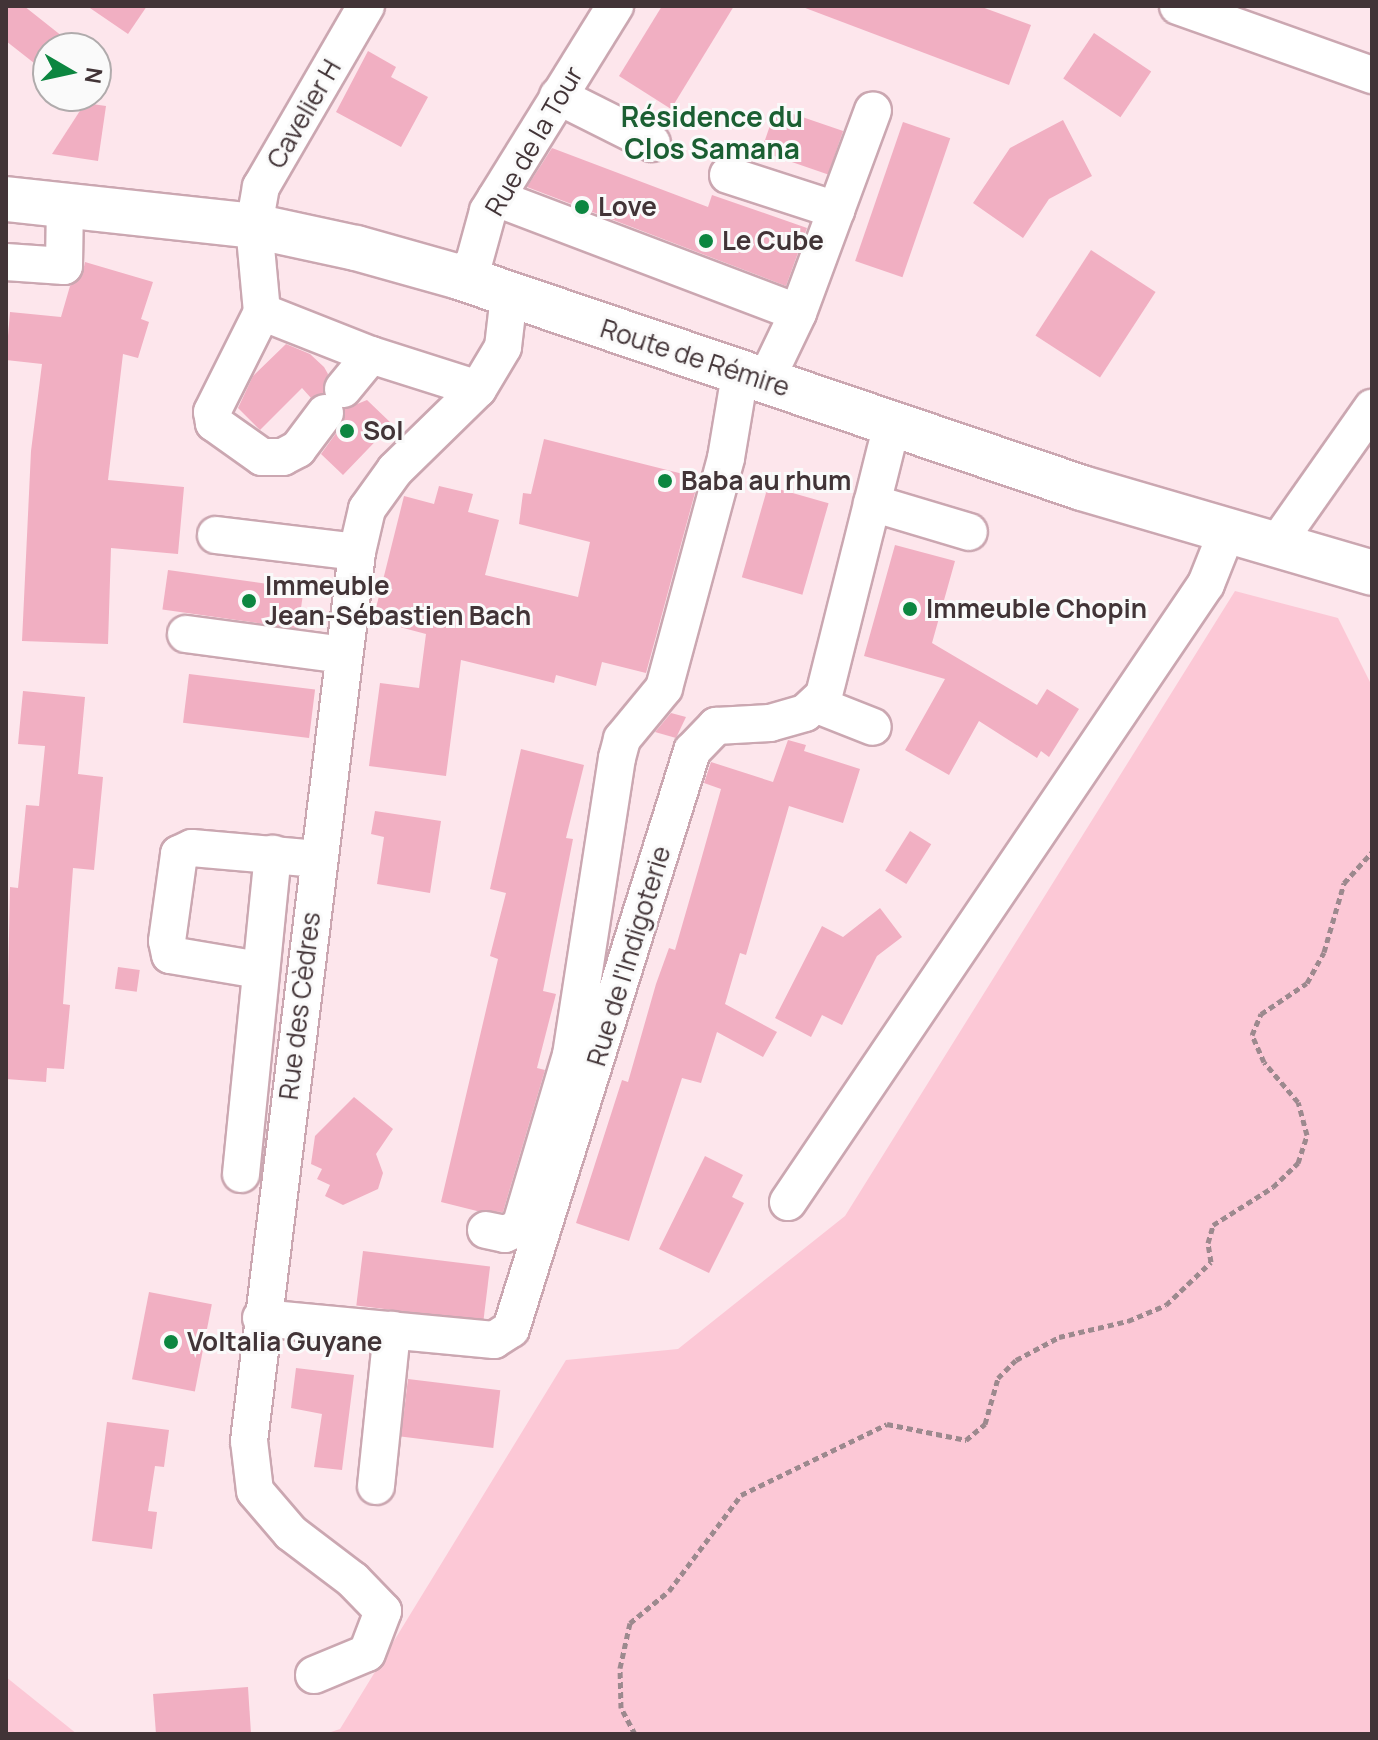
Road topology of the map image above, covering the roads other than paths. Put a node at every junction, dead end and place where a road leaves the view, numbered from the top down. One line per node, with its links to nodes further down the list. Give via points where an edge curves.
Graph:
1 (366, 6): 13 (street, Cavelier H, via 261,187)
2 (615, 6): 5 (street, Rue de la Tour)
3 (1178, 6): 4 (street)
4 (1372, 75)
5 (558, 96): 7 (street); 9 (street, Rue de la Tour)
6 (873, 110): 12 (street)
7 (652, 143)
8 (728, 175): 12 (street)
9 (496, 198): 15 (street, Rue de la Tour, via 474,262); 18 (street)
10 (6, 199): 11 (main road, Route de Rémire)
11 (65, 204): 13 (main road, Route de Rémire); 14 (street, via 64,266)
12 (836, 210): 18 (street)
13 (254, 226): 15 (main road, Route de Rémire); 17 (street, Cavelier H)
14 (6, 262)
15 (459, 277): 16 (main road, Route de Rémire)
16 (509, 296): 20 (main road, Route de Rémire); 21 (street, Rue des Cèdres, via 503,347)
17 (262, 312): 19 (street); 19 (street, via 212,412 214,423 262,457 283,457 298,449)
18 (798, 313): 20 (street)
19 (371, 355): 21 (street)
20 (753, 378): 23 (main road, Route de Rémire); 40 (street, via 664,688 622,739 571,1055 520,1227 505,1234)
21 (478, 389): 29 (street, Rue des Cèdres, via 395,470 367,509)
22 (1372, 408): 28 (street)
23 (892, 424): 24 (street); 26 (main road, Route de Rémire)
24 (872, 503): 25 (street); 33 (street, via 824,695)
25 (969, 532)
26 (1226, 534): 28 (main road, Route de Rémire); 39 (street, via 1206,584)
27 (216, 535): 29 (street)
28 (1275, 546): 30 (main road, Route de Rémire)
29 (357, 552): 32 (street, Rue des Cèdres)
30 (1372, 573)
31 (186, 634): 32 (street)
32 (344, 655): 36 (street, Rue des Cèdres)
33 (815, 704): 34 (street); 42 (street, Rue de l'Indigoterie, via 805,713 770,723 716,726 692,751 511,1329 494,1340)
34 (873, 727)
35 (273, 854): 36 (street); 37 (street); 37 (street, via 192,848 179,854 174,885 170,955)
36 (318, 859): 41 (street, Rue des Cèdres)
37 (259, 970): 38 (street)
38 (241, 1174)
39 (788, 1202)
40 (486, 1230)
41 (261, 1318): 42 (street, Rue de l'Indigoterie); 44 (street, Rue des Cèdres, via 249,1441 255,1491 291,1533 353,1580 383,1611 367,1653)
42 (392, 1330): 43 (street)
43 (376, 1486)
44 (314, 1675)

